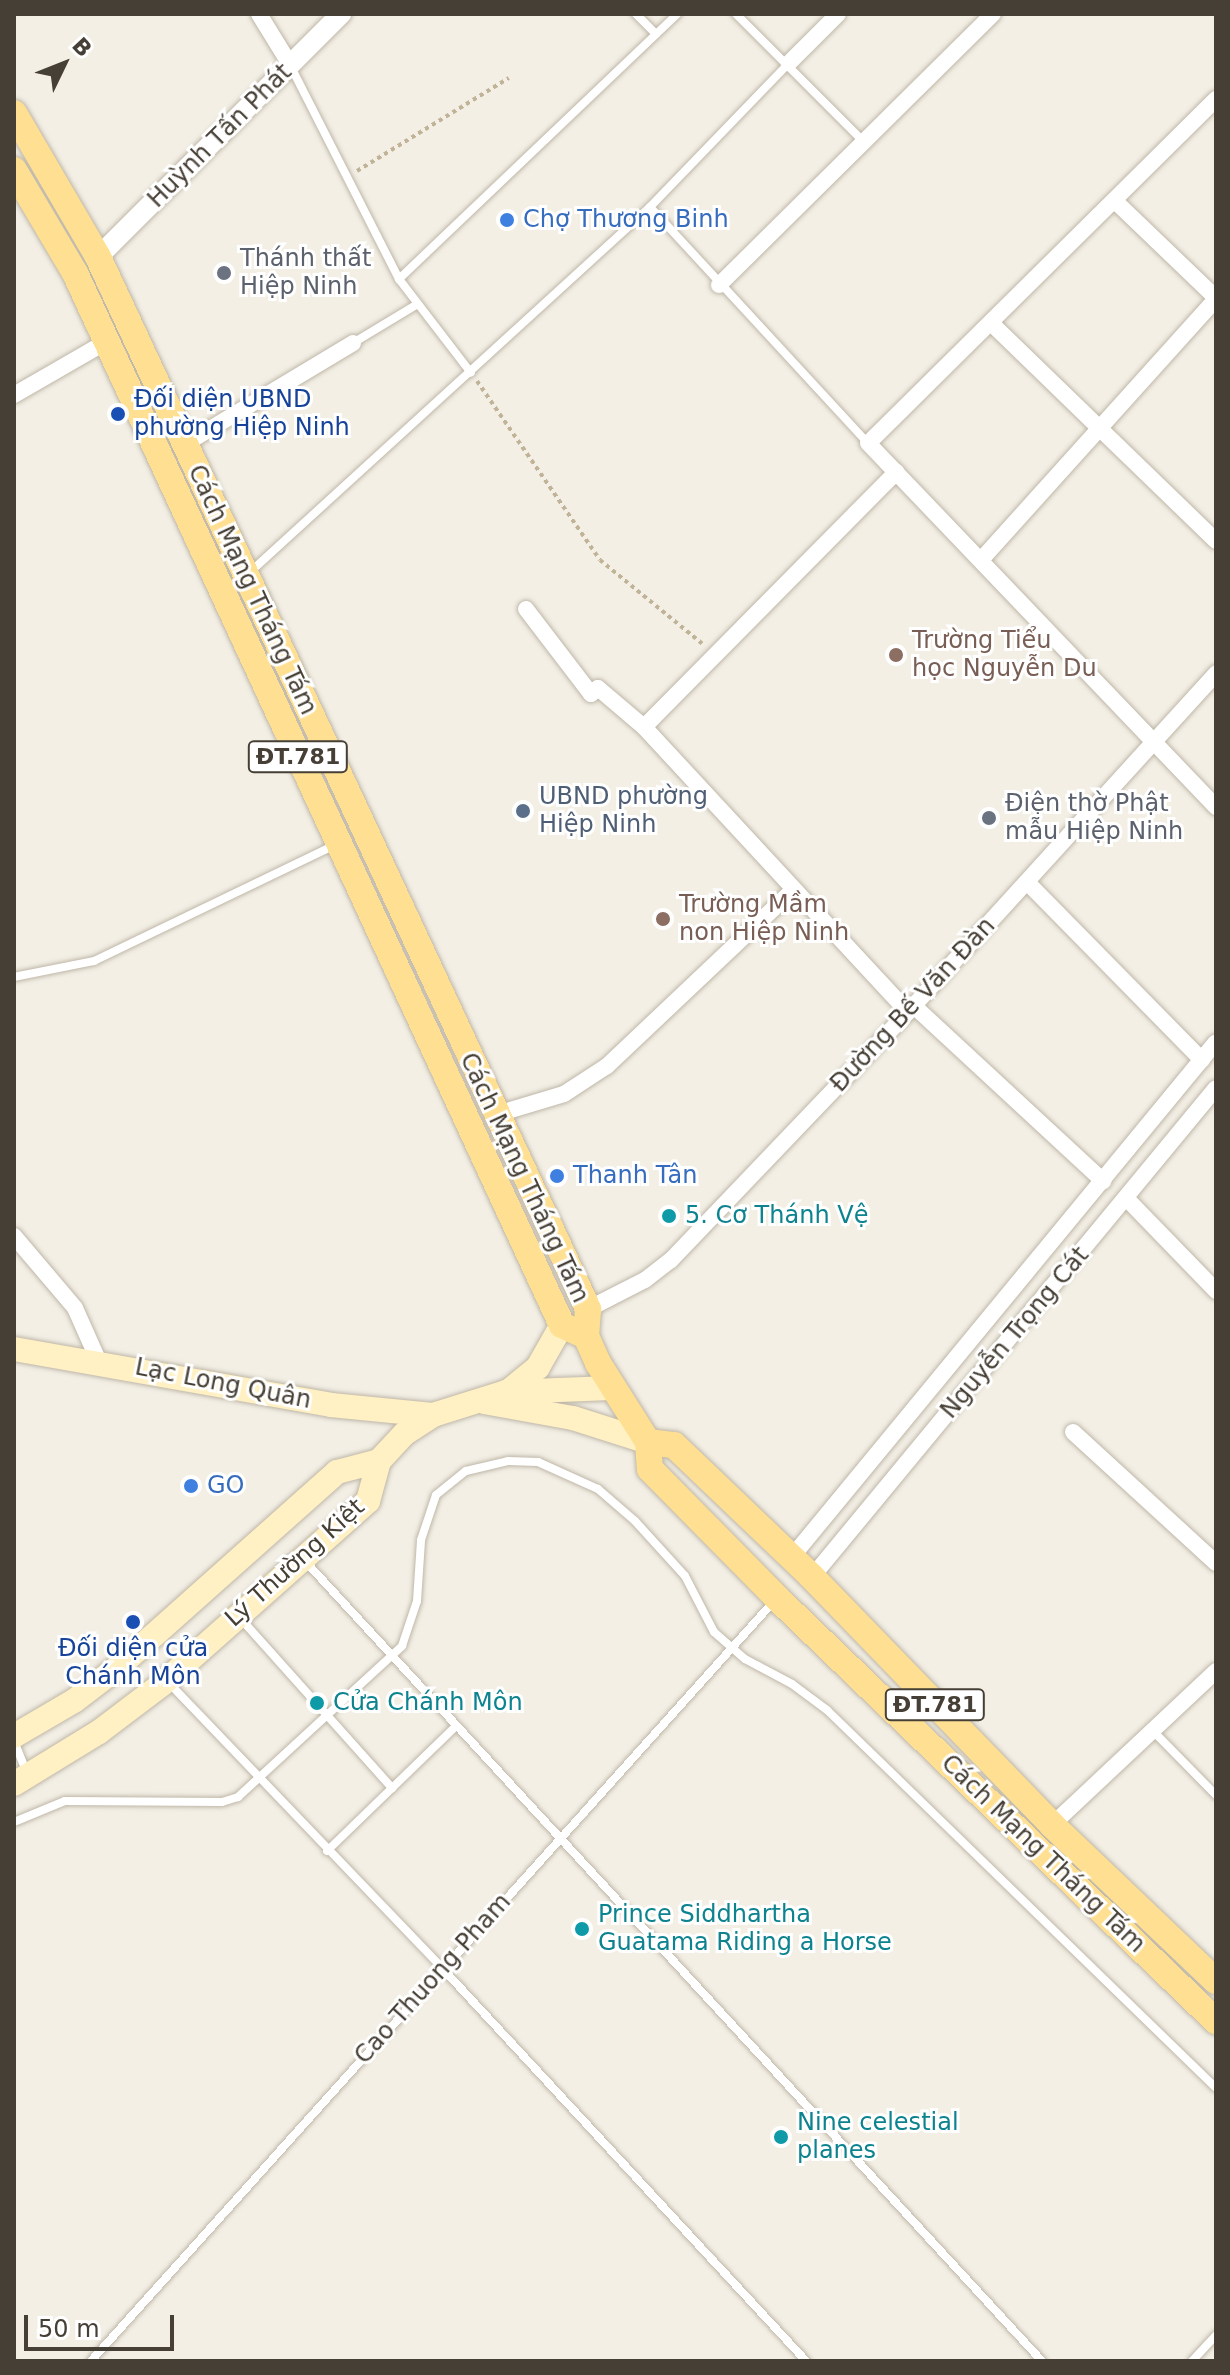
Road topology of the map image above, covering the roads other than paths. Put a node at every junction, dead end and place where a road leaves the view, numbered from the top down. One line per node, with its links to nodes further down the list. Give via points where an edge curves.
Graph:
1 (259, 14): 10 (street)
2 (341, 14): 10 (street, Huỳnh Tấn Phát)
3 (636, 14): 8 (lane)
4 (677, 14): 8 (lane)
5 (736, 14): 9 (lane)
6 (838, 14): 9 (street)
7 (993, 14): 13 (street)
8 (656, 34): 19 (lane)
9 (789, 63): 13 (lane); 16 (lane)
10 (291, 66): 17 (street, Huỳnh Tấn Phát); 19 (lane)
11 (1216, 99): 15 (street)
12 (14, 113): 17 (main road, Cách Mạng Tháng Tám / ĐT.781)
13 (864, 142): 20 (street)
14 (14, 170): 18 (main road, Cách Mạng Tháng Tám / ĐT.781)
15 (1115, 201): 21 (street); 23 (street)
16 (650, 207): 20 (lane); 26 (lane)
17 (98, 257): 18 (main road); 30 (main road, Cách Mạng Tháng Tám / ĐT.781)
18 (75, 273): 24 (main road, Cách Mạng Tháng Tám / ĐT.781)
19 (399, 279): 22 (lane)
20 (719, 285): 29 (lane)
21 (1216, 298): 28 (street)
22 (416, 305): 25 (lane); 26 (lane)
23 (991, 323): 28 (street); 29 (street)
24 (104, 343): 27 (street); 40 (main road, Cách Mạng Tháng Tám / ĐT.781)
25 (353, 343): 30 (street)
26 (471, 373): 34 (lane)
27 (14, 395)
28 (1103, 431): 32 (street); 33 (street)
29 (868, 443): 31 (street)
30 (185, 444): 34 (main road, Cách Mạng Tháng Tám / ĐT.781)
31 (896, 472): 33 (street); 37 (street)
32 (1216, 541)
33 (981, 560): 38 (street)
34 (245, 577): 48 (main road, Cách Mạng Tháng Tám / ĐT.781)
35 (526, 609): 37 (street, via 591,694 598,688)
36 (1216, 673): 38 (street, Đường Bế Văn Đàn)
37 (644, 727): 42 (street)
38 (1155, 744): 39 (street); 41 (street, Đường Bế Văn Đàn)
39 (1216, 807)
40 (339, 843): 43 (lane, via 94,961); 54 (main road, Cách Mạng Tháng Tám / ĐT.781)
41 (1028, 883): 44 (street, Đường Bế Văn Đàn); 46 (street)
42 (793, 890): 44 (street); 48 (street, via 607,1066 564,1094)
43 (14, 977)
44 (911, 1009): 49 (street); 53 (street, Đường Bế Văn Đàn, via 671,1260 645,1280)
45 (1216, 1042): 46 (street)
46 (1202, 1060): 49 (street)
47 (1216, 1088): 50 (street, Nguyễn Trọng Cát)
48 (494, 1115): 53 (main road, Cách Mạng Tháng Tám / ĐT.781)
49 (1103, 1181): 67 (street)
50 (1127, 1199): 52 (street); 67 (street, Nguyễn Trọng Cát)
51 (14, 1236): 57 (street, via 75,1308)
52 (1216, 1291)
53 (588, 1309): 55 (main road, Cách Mạng Tháng Tám / ĐT.781)
54 (562, 1325): 55 (main road, Cách Mạng Tháng Tám); 59 (main road, via 538,1367)
55 (586, 1336): 58 (main road, Cách Mạng Tháng Tám / ĐT.781)
56 (14, 1349): 57 (main road, Lạc Long Quân)
57 (98, 1360): 61 (main road, Lạc Long Quân, via 331,1405)
58 (611, 1388): 59 (main road, Lạc Long Quân); 63 (main road, Cách Mạng Tháng Tám / ĐT.781)
59 (506, 1392): 60 (main road, Lạc Long Quân)
60 (477, 1401): 61 (main road, Lạc Long Quân); 63 (main road, Lạc Long Quân, via 573,1418)
61 (433, 1415): 64 (main road, Lạc Long Quân, via 404,1434)
62 (1073, 1432): 66 (street)
63 (648, 1442): 67 (main road, Cách Mạng Tháng Tám / ĐT.781, via 674,1445); 68 (main road, Cách Mạng Tháng Tám / ĐT.781, via 650,1469)
64 (379, 1461): 65 (main road, Lý Thường Kiệt, via 368,1501); 79 (main road, Lý Thường Kiệt, via 337,1472 117,1668)
65 (303, 1559): 69 (main road, Lý Thường Kiệt); 71 (lane)
66 (1216, 1563)
67 (802, 1568): 68 (main road); 72 (main road, Cách Mạng Tháng Tám / ĐT.781)
68 (777, 1598): 70 (lane, Cao Thuong Pham); 75 (main road, Cách Mạng Tháng Tám / ĐT.781)
69 (238, 1616): 74 (main road, Lý Thường Kiệt); 76 (lane)
70 (732, 1649): 71 (lane, via 714,1632 671,1558 598,1489 549,1466 508,1461 466,1471 436,1495 421,1540 410,1630); 86 (lane, Cao Thuong Pham); 91 (lane, via 827,1710)
71 (390, 1656): 76 (lane); 77 (lane)
72 (896, 1664): 75 (main road); 85 (main road, Cách Mạng Tháng Tám / ĐT.781)
73 (1216, 1671): 78 (street)
74 (167, 1680): 80 (lane); 81 (main road, Lý Thường Kiệt, via 99,1732)
75 (872, 1691): 90 (main road, Cách Mạng Tháng Tám / ĐT.781)
76 (327, 1715): 80 (lane); 82 (lane)
77 (454, 1728): 82 (lane); 86 (lane)
78 (1152, 1731): 83 (lane); 85 (street)
79 (14, 1738): 81 (lane)
80 (259, 1778): 84 (lane, via 222,1802 65,1801); 87 (lane)
81 (21, 1780)
82 (392, 1788): 87 (lane)
83 (1216, 1795)
84 (14, 1822)
85 (1052, 1825): 89 (main road, Cách Mạng Tháng Tám / ĐT.781)
86 (559, 1840): 88 (lane, Cao Thuong Pham); 95 (lane)
87 (327, 1851): 88 (lane)
88 (442, 1968): 93 (lane, Cao Thuong Pham); 94 (lane)
89 (1215, 1980)
90 (1216, 2021)
91 (1216, 2088)
92 (1216, 2335): 96 (lane)
93 (91, 2361)
94 (806, 2361)
95 (1042, 2361)
96 (1192, 2361)

